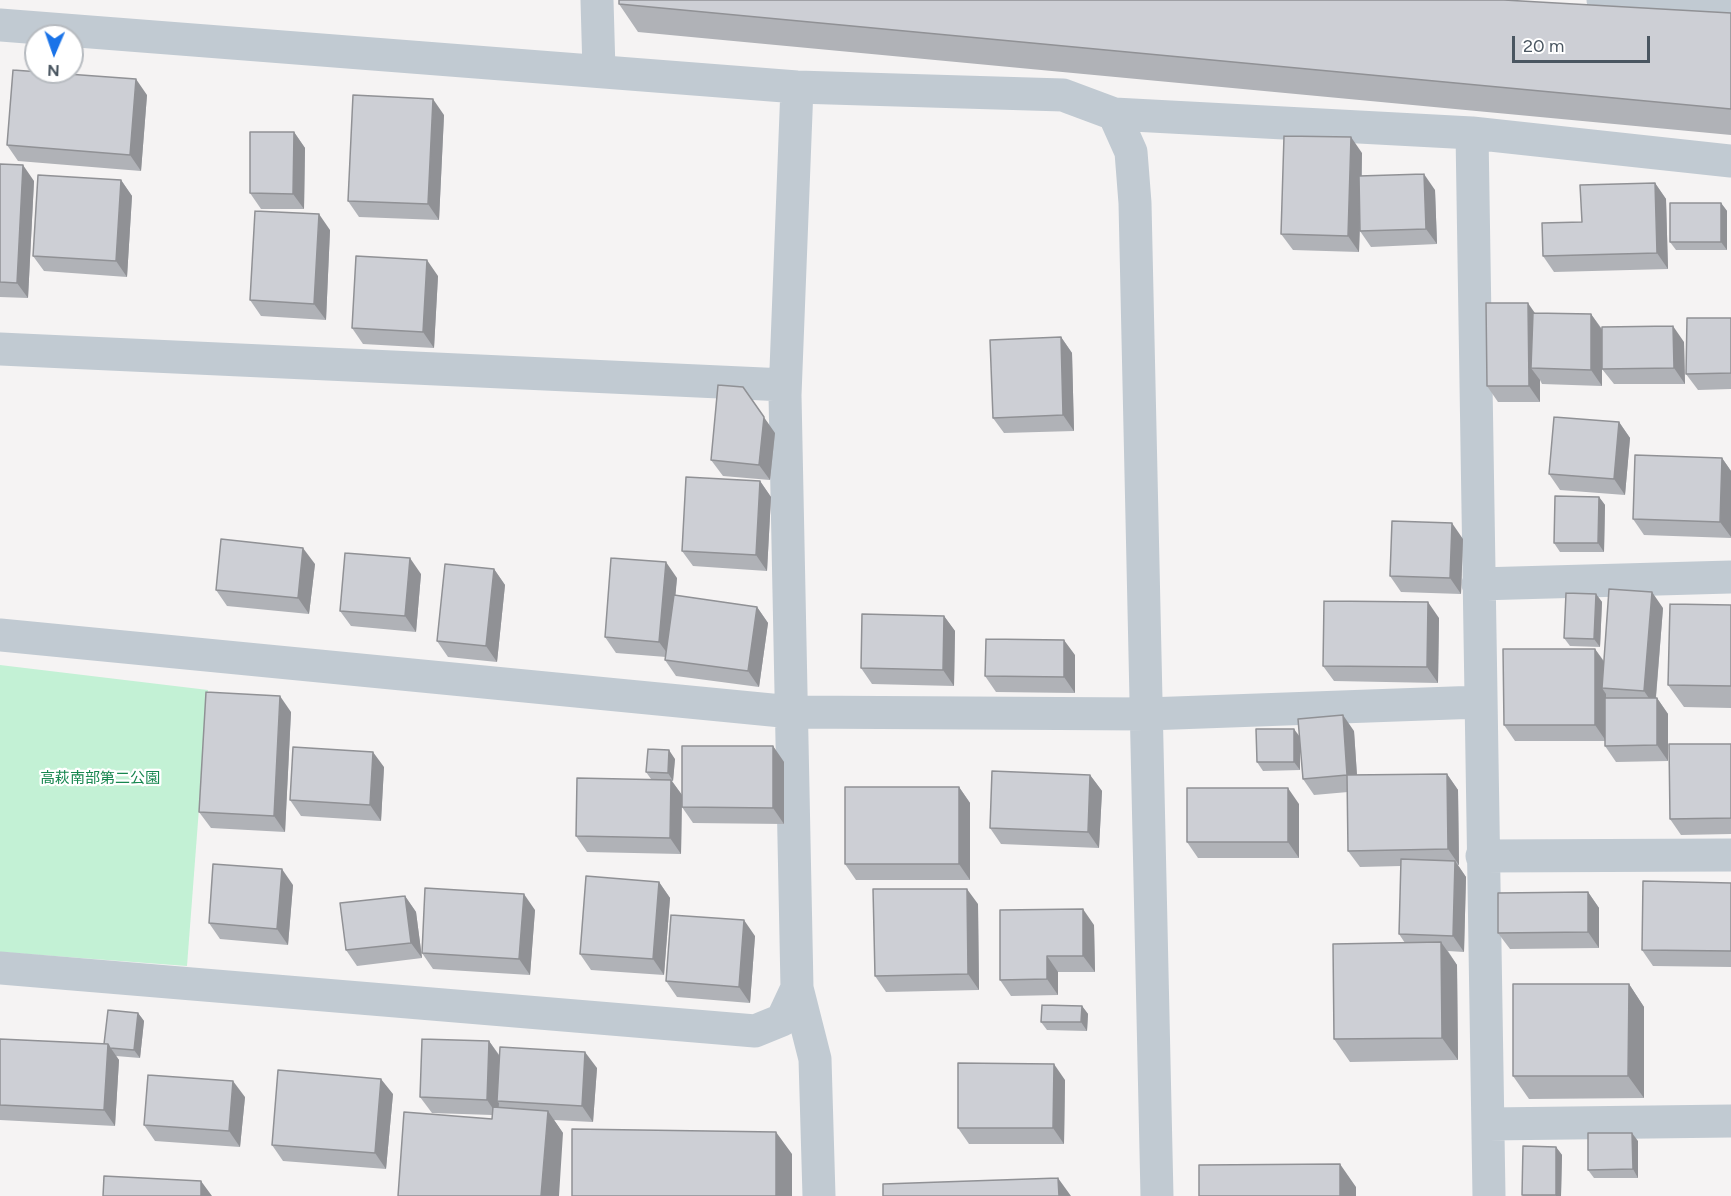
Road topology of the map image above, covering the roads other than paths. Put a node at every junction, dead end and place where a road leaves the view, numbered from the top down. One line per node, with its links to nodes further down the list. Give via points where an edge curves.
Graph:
1 (597, 0): 5 (street)
2 (1603, 0): 3 (street)
3 (1731, 8)
4 (0, 25): 5 (street)
5 (599, 70): 6 (street)
6 (797, 87): 7 (street, via 1063,95); 11 (street)
7 (1114, 114): 8 (street); 17 (street, via 1131,152 1135,203)
8 (1472, 133): 9 (street); 13 (street)
9 (1731, 161)
10 (0, 349): 11 (street)
11 (785, 385): 16 (street)
12 (1731, 578): 13 (street)
13 (1478, 584): 15 (street)
14 (0, 635): 16 (street)
15 (1480, 702): 17 (street); 19 (street)
16 (792, 712): 17 (street); 21 (street)
17 (1147, 714): 25 (street)
18 (1731, 855): 19 (street)
19 (1482, 856): 23 (street)
20 (0, 968): 21 (street, via 754,1030 782,1020)
21 (798, 988): 24 (street, via 815,1059)
22 (1731, 1121): 23 (street)
23 (1489, 1124): 26 (street)
24 (819, 1196)
25 (1157, 1196)
26 (1489, 1196)

